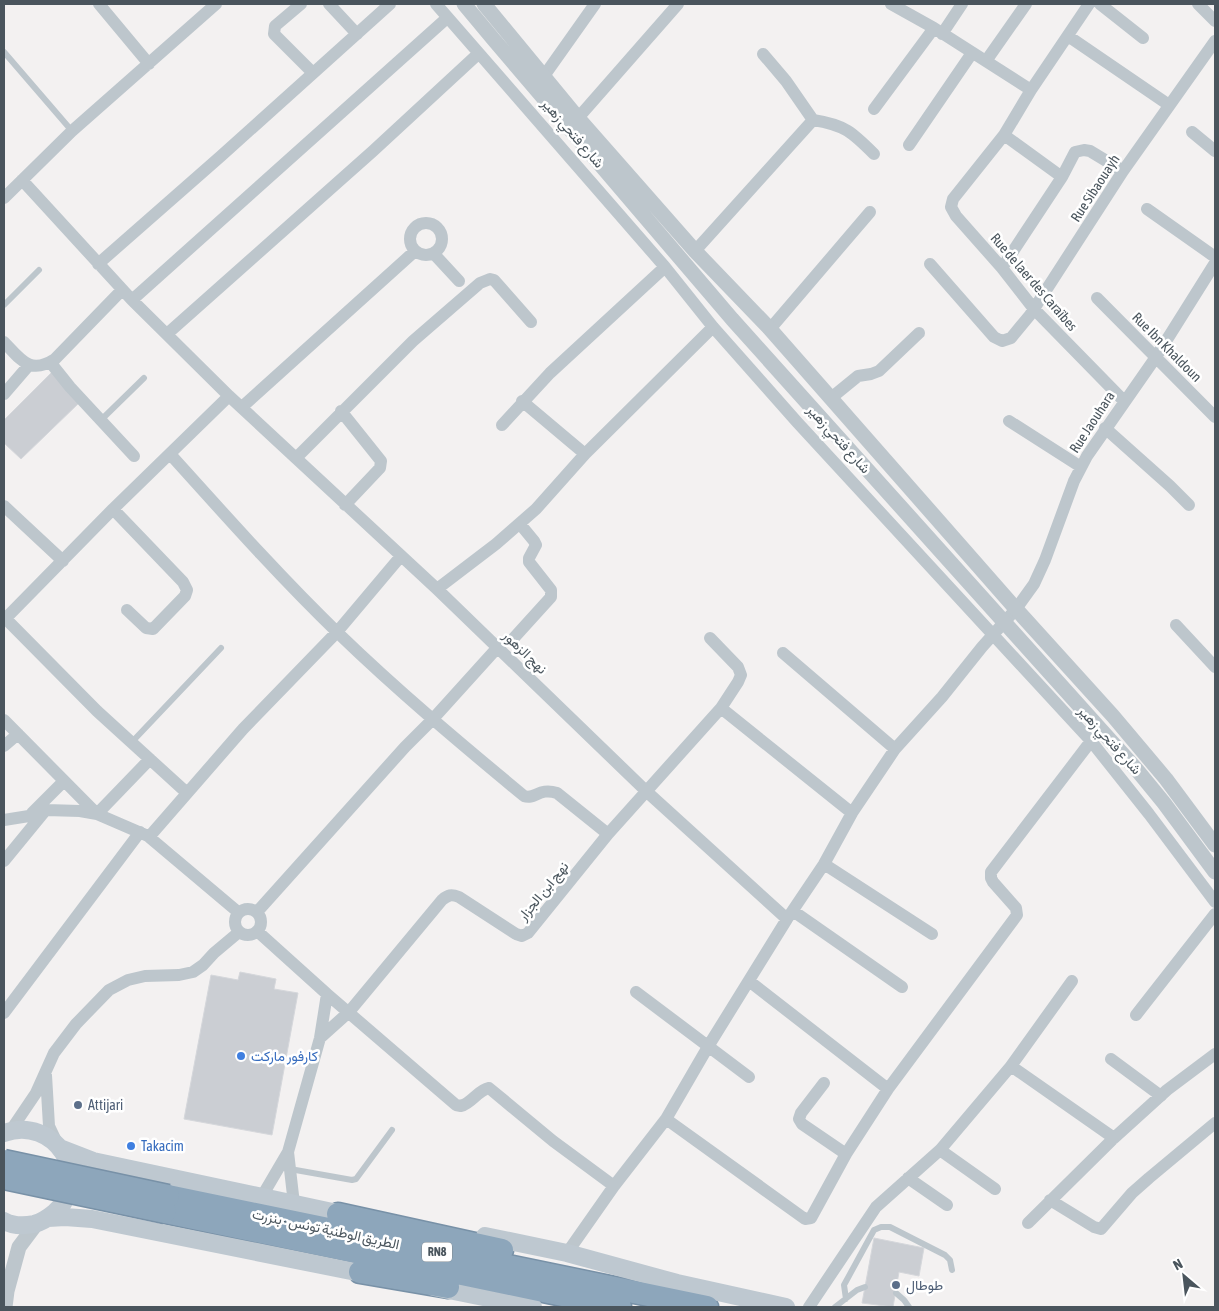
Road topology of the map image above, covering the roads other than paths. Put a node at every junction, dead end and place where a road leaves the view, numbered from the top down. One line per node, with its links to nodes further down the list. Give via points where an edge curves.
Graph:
1 (99, 4): 29 (street)
2 (216, 4): 29 (street)
3 (301, 4): 30 (street, via 275,26 274,34)
4 (329, 4): 20 (street)
5 (390, 4): 20 (street)
6 (436, 4): 17 (street)
7 (464, 4): 103 (street, شارع فتحي زهير, via 732,319)
8 (484, 4): 31 (street, شارع فتحي زهير)
9 (595, 4): 31 (street)
10 (678, 4): 35 (street)
11 (891, 4): 19 (street)
12 (962, 4): 19 (street)
13 (1026, 4): 28 (street)
14 (1088, 4): 21 (street)
15 (1100, 4): 22 (street)
16 (1198, 4): 18 (street)
17 (447, 18): 26 (street); 62 (street)
18 (1215, 21)
19 (938, 31): 25 (street); 34 (street)
20 (357, 34): 30 (street)
21 (1068, 36): 32 (street); 33 (street)
22 (1143, 38)
23 (1215, 41): 33 (street, Rue Sibaouayh)
24 (4, 52): 37 (lane)
25 (972, 53): 28 (street); 40 (street)
26 (478, 54): 56 (street); 69 (street)
27 (763, 54): 36 (street, via 786,80)
28 (986, 61): 32 (street)
29 (149, 64): 37 (street)
30 (313, 73): 54 (street)
31 (544, 76): 35 (street, شارع فتحي زهير)
32 (1031, 90): 39 (street)
33 (1169, 105): 43 (street, Rue Sibaouayh)
34 (874, 109)
35 (578, 118): 50 (street, شارع فتحي زهير)
36 (813, 120): 42 (street, via 845,128); 50 (street)
37 (72, 130): 45 (street)
38 (1192, 132): 41 (street)
39 (1004, 135): 44 (street); 57 (street, Rue de laer des Caraïbes, via 953,199 951,207)
40 (909, 145)
41 (1215, 151)
42 (874, 154)
43 (1123, 171): 44 (street, via 1084,150 1075,152); 64 (street, Rue Sibaouayh)
44 (1062, 177): 57 (street)
45 (22, 180): 46 (street); 54 (street, نهج الزهور)
46 (4, 198)
47 (1147, 209): 52 (street)
48 (870, 212): 67 (street)
49 (415, 251): 51 (street, via 424,255); 51 (street, via 410,236 416,227 426,223 436,226 442,235 442,246); 80 (street)
50 (696, 251): 67 (street, شارع فتحي زهير)
51 (434, 254): 59 (street)
52 (1215, 257)
53 (1215, 263): 71 (street, Rue Jaouhara)
54 (98, 264): 60 (street, نهج الزهور)
55 (930, 264): 64 (street, Rue Sibaouayh, via 994,337 1002,341 1011,338)
56 (665, 267): 66 (street); 78 (street)
57 (1002, 268): 64 (street, Rue de laer des Caraïbes)
58 (39, 270): 63 (lane)
59 (459, 281)
60 (122, 290): 62 (street, نهج الزهور); 72 (street)
61 (1097, 298): 71 (street, Rue Ibn Khaldoun)
62 (132, 300): 69 (street, نهج الزهور)
63 (4, 305)
64 (1034, 309): 79 (street, Rue de laer des Caraïbes)
65 (531, 322): 81 (street, via 494,280 480,283 413,341)
66 (713, 326): 88 (street); 106 (street)
67 (770, 329): 77 (street, شارع فتحي زهير)
68 (919, 333): 77 (street, via 879,371 858,376)
69 (167, 334): 76 (street, نهج الزهور)
70 (4, 342): 73 (street)
71 (1156, 357): 79 (street, Rue Jaouhara); 82 (street, Rue Ibn Khaldoun)
72 (50, 362): 73 (street, via 38,367); 83 (street)
73 (29, 365): 75 (street)
74 (144, 378): 83 (lane)
75 (4, 394)
76 (229, 396): 80 (street, نهج الزهور); 87 (street)
77 (831, 398): 100 (street, شارع فتحي زهير)
78 (522, 401): 85 (street); 88 (street)
79 (1124, 401): 86 (street, Rue Jaouhara)
80 (242, 407): 90 (street, نهج الزهور)
81 (341, 411): 90 (street); 92 (street, via 381,461 380,468)
82 (1215, 417)
83 (101, 420): 89 (street)
84 (1009, 421): 91 (street)
85 (502, 425)
86 (1105, 428): 91 (street, Rue Jaouhara); 93 (street)
87 (170, 454): 95 (street); 105 (street)
88 (585, 454): 96 (street)
89 (134, 456)
90 (296, 458): 92 (street, نهج الزهور)
91 (1081, 467): 100 (street, Rue Jaouhara, via 1040,572)
92 (346, 505): 97 (street, نهج الزهور)
93 (1189, 505)
94 (4, 506): 98 (street)
95 (113, 509): 98 (street); 101 (street, via 187,590 153,629 146,628)
96 (520, 524): 99 (street); 108 (street, via 536,546 529,562 552,594)
97 (401, 556): 99 (street, نهج الزهور); 105 (street)
98 (63, 561): 102 (street)
99 (438, 589): 109 (street, نهج الزهور)
100 (1016, 609): 103 (street, Rue Jaouhara); 132 (street, شارع فتحي زهير, via 1166,779)
101 (127, 610)
102 (5, 619): 118 (street)
103 (1004, 623): 106 (street, Rue Jaouhara); 135 (street, شارع فتحي زهير, via 1137,770)
104 (1176, 625): 112 (street)
105 (337, 632): 115 (street); 124 (street, via 243,729)
106 (993, 634): 117 (street); 120 (street, Rue Jaouhara)
107 (710, 638): 113 (street, نهج ابن الجزار, via 738,667 741,675)
108 (512, 640)
109 (498, 647): 115 (street); 123 (street, نهج الزهور)
110 (221, 648): 118 (lane)
111 (783, 652): 120 (street)
112 (1215, 667)
113 (721, 708): 123 (street, نهج ابن الجزار); 126 (street)
114 (4, 720): 116 (street)
115 (432, 720): 131 (street, via 524,796 532,797 546,790 556,793); 138 (street)
116 (18, 734): 119 (street); 122 (street)
117 (1091, 741): 136 (street); 160 (street, via 991,872 992,882 1018,911 1015,918)
118 (131, 743): 121 (street)
119 (4, 746)
120 (895, 750): 126 (street, Rue Jaouhara)
121 (150, 759): 124 (street); 127 (street)
122 (64, 781): 127 (street); 128 (street)
123 (646, 791): 131 (street, نهج ابن الجزار); 140 (street, نهج الزهور)
124 (187, 793): 130 (street)
125 (46, 810): 127 (street); 128 (street); 133 (street)
126 (852, 813): 134 (street, Rue Jaouhara)
127 (97, 814): 130 (street)
128 (29, 816): 129 (street)
129 (4, 820)
130 (145, 834): 137 (street); 150 (street)
131 (608, 834): 149 (street, نهج ابن الجزار, via 528,933 522,936 459,897 447,896)
132 (1215, 846)
133 (4, 861)
134 (824, 864): 140 (street, Rue Jaouhara); 143 (street)
135 (1215, 872)
136 (1215, 902)
137 (238, 912): 138 (street, via 248,908); 141 (street, via 234,921)
138 (257, 912): 142 (street, via 261,922)
139 (1215, 914): 151 (street)
140 (790, 915): 144 (street, Rue Jaouhara); 146 (street, نهج الزهور)
141 (239, 932): 142 (street, via 247,935); 157 (street, via 193,972 145,976 109,990 54,1053)
142 (257, 932): 148 (street)
143 (932, 934)
144 (749, 981): 153 (street, Rue Jaouhara); 160 (street)
145 (1072, 981): 156 (street)
146 (902, 987)
147 (636, 992): 153 (street)
148 (327, 994): 149 (street); 152 (street)
149 (349, 1012): 152 (street); 175 (street, via 456,1104 465,1105 489,1088)
150 (4, 1013)
151 (1136, 1015)
152 (320, 1038): 169 (street)
153 (709, 1045): 158 (street); 162 (street, Rue Jaouhara)
154 (1215, 1054): 161 (street)
155 (1111, 1058): 161 (street)
156 (1011, 1066): 166 (street); 168 (street)
157 (46, 1074): 165 (street); 167 (street, via 50,1126)
158 (749, 1076)
159 (824, 1083): 170 (street, via 799,1119)
160 (888, 1089): 170 (street)
161 (1161, 1096): 166 (street)
162 (666, 1119): 170 (street, via 805,1219 811,1218); 175 (street, Rue Jaouhara)
163 (1215, 1123): 178 (street, via 1149,1178 1101,1229)
164 (392, 1130): 172 (lane, via 356,1179)
165 (7, 1132): 167 (main road, via 36,1131)
166 (1114, 1138): 178 (street)
167 (59, 1146): 177 (main road, via 93,1161); 184 (main road, via 69,1164 68,1194 60,1208)
168 (940, 1150): 174 (street); 176 (street)
169 (288, 1152): 172 (street); 177 (street)
170 (846, 1154)
171 (4, 1161): 179 (highway, الطريق الوطنية تونس - بنزرت / RN8, bridge)
172 (290, 1169): 180 (street)
173 (4, 1178): 179 (highway, الطريق الوطنية تونس - بنزرت / RN8, bridge)
174 (908, 1178): 181 (street); 198 (street, via 876,1206)
175 (614, 1186): 186 (street, Rue Jaouhara)
176 (995, 1189)
177 (261, 1198): 180 (main road)
178 (1050, 1200): 185 (street)
179 (166, 1204): 195 (highway, الطريق الوطنية تونس - بنزرت / RN8); 196 (highway, الطريق الوطنية تونس - بنزرت / RN8)
180 (294, 1204): 182 (main road)
181 (947, 1205)
182 (338, 1214): 186 (main road, via 464,1231); 196 (highway, via 598,1274)
183 (4, 1221): 184 (main road, via 23,1226)
184 (42, 1221): 188 (main road, via 65,1217 92,1219); 192 (street, via 19,1246)
185 (1028, 1222)
186 (567, 1253): 197 (main road, via 677,1283)
187 (952, 1270): 191 (lane, via 945,1255 890,1227 881,1227 874,1230 848,1275 844,1285)
188 (360, 1272): 193 (main road); 194 (highway)
189 (865, 1287): 191 (lane)
190 (896, 1293): 200 (lane)
191 (846, 1299): 199 (lane)
192 (5, 1307)
193 (533, 1307)
194 (575, 1307)
195 (620, 1307)
196 (709, 1307)
197 (786, 1307)
198 (809, 1307)
199 (836, 1307)
200 (909, 1307)

